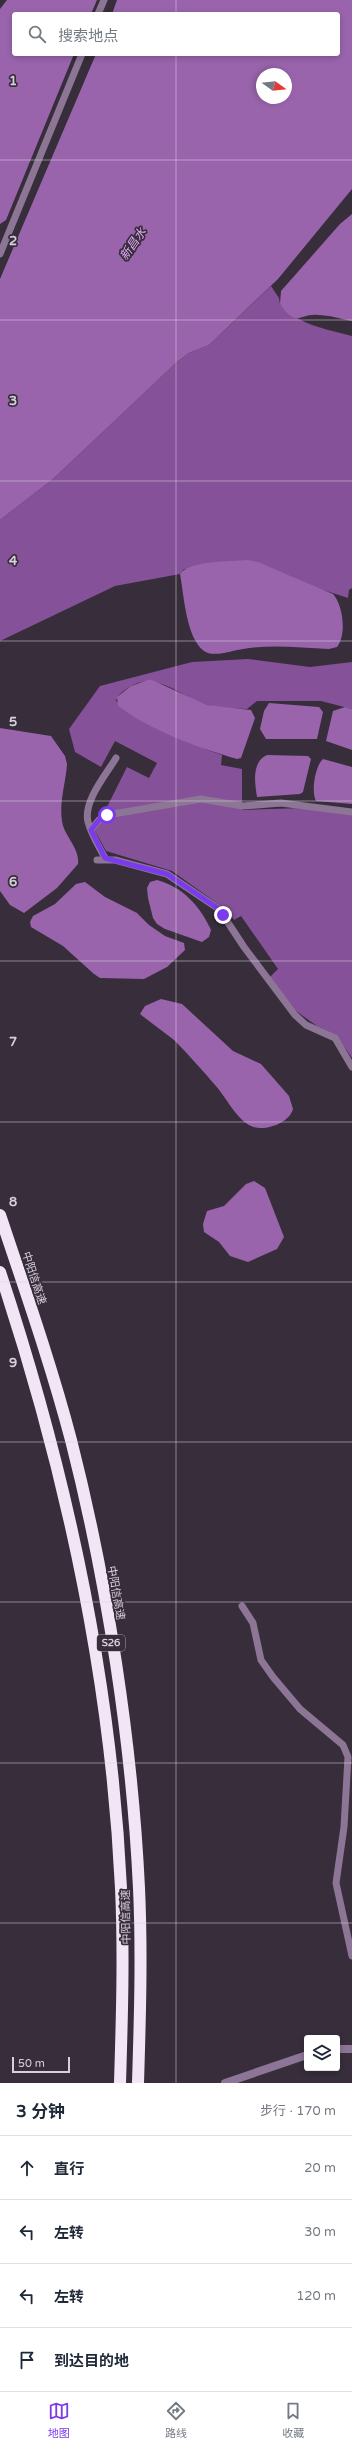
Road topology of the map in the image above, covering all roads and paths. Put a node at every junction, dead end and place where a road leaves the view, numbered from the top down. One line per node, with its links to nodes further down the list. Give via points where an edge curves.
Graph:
1 (104, 0): 2 (street)
2 (99, 12)
3 (81, 56): 4 (street)
4 (0, 254)
5 (116, 758): 7 (street, via 90,802 88,821)
6 (352, 812): 7 (street, via 281,804 243,806 201,799 107,815)
7 (91, 830): 8 (street)
8 (105, 858): 9 (street); 10 (street, via 167,874 219,909 295,1015 306,1024 335,1038)
9 (97, 860)
10 (352, 1067)
11 (0, 1215): 19 (highway, 中阳信高速 / S26, via 70,1439 93,1542 114,1659 128,1763 139,1889)
12 (0, 1272): 18 (highway, 中阳信高速 / S26, via 61,1475 99,1683 111,1773 121,1890)
13 (242, 1606): 14 (street, via 253,1623 261,1660 296,1706 343,1745 348,1757 344,1827 336,1883)
14 (352, 1956)
15 (340, 2049): 16 (street)
16 (352, 2049)
17 (304, 2056): 20 (street)
18 (120, 2083)
19 (138, 2083)
20 (225, 2083)

